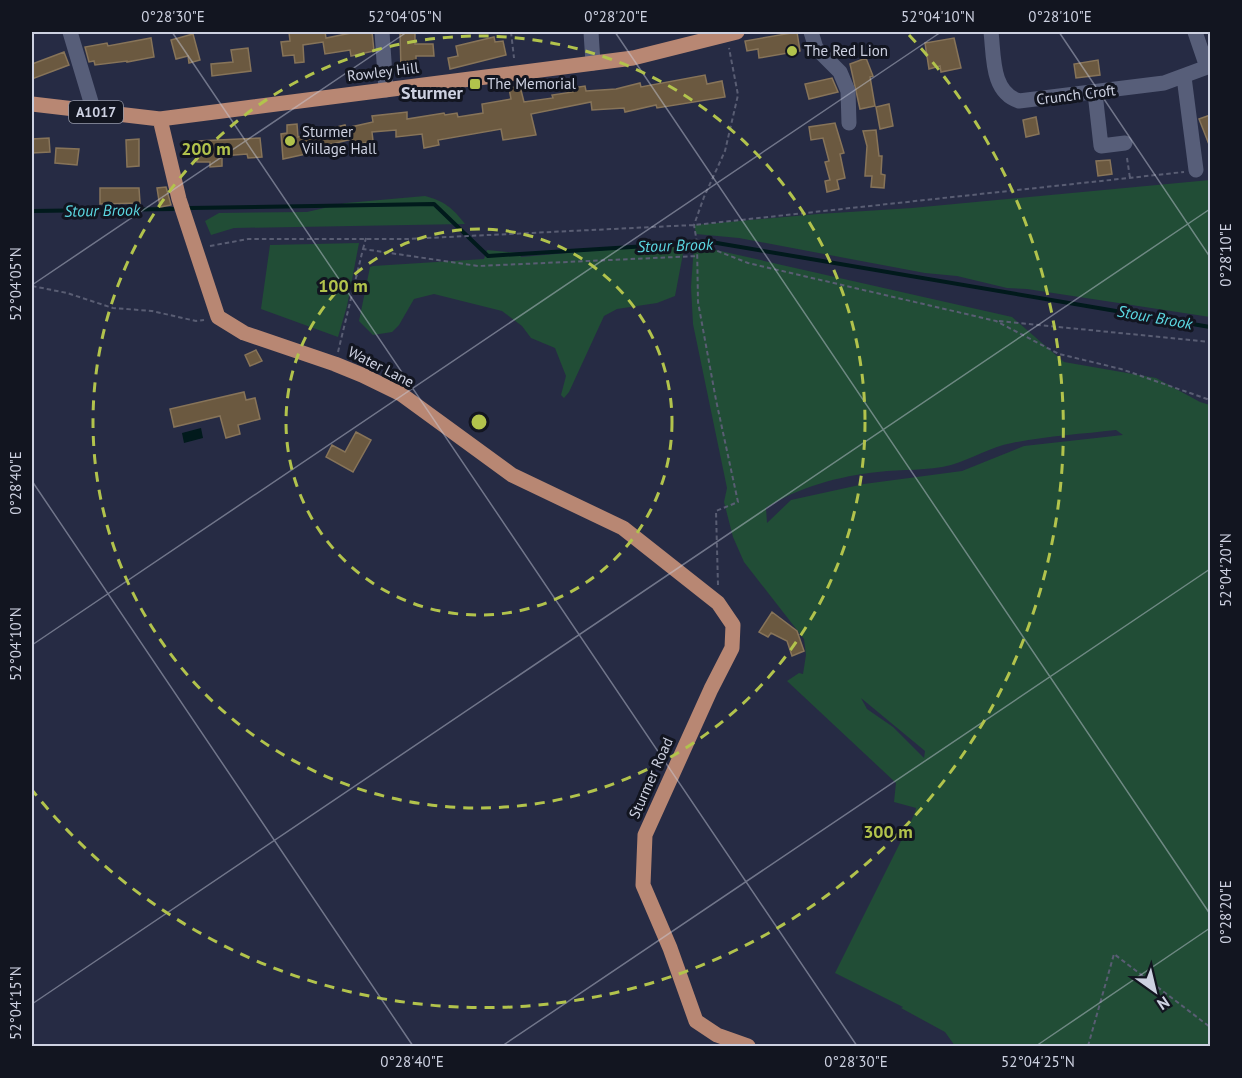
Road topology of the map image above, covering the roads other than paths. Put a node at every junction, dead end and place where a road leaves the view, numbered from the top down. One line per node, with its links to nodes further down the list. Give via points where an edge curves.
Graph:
1 (70, 32): 14 (street)
2 (382, 32): 11 (street)
3 (591, 32): 8 (street)
4 (811, 32): 16 (street, via 816,48 840,72 848,91)
5 (991, 32): 12 (street, Crunch Croft, via 999,85 1013,99 1025,102)
6 (1195, 32): 9 (street)
7 (731, 33): 8 (main road, Rowley Hill / A1017, via 633,58)
8 (593, 63): 11 (main road, Rowley Hill / A1017)
9 (1209, 66): 10 (street, Crunch Croft)
10 (1184, 77): 12 (street, Crunch Croft); 18 (street)
11 (386, 90): 15 (main road, Rowley Hill / A1017)
12 (1095, 93): 17 (street, via 1101,146)
13 (32, 104): 14 (main road, Rowley Hill / A1017)
14 (94, 112): 15 (main road, Rowley Hill / A1017)
15 (160, 119): 19 (main road, Water Lane, via 179,198 218,317 244,333 335,364 401,394 512,475 623,528)
16 (849, 123)
17 (1125, 143)
18 (1196, 170)
19 (718, 603): 20 (main road, Sturmer Road, via 733,625 732,648 645,835 643,885 696,1021 717,1035)
20 (748, 1047)

